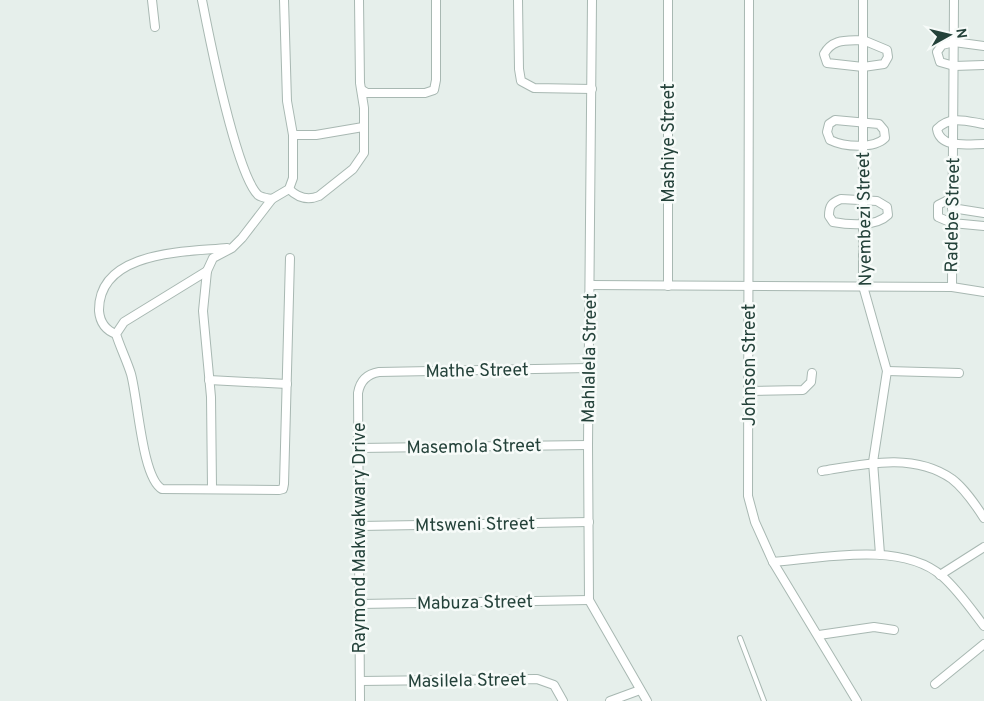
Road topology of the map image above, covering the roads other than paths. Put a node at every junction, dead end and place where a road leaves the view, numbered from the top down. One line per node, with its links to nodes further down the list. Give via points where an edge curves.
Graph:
1 (152, 0): 12 (street)
2 (202, 0): 31 (street, via 236,142 258,194)
3 (284, 0): 25 (street, via 287,101)
4 (360, 0): 20 (street)
5 (436, 0): 20 (street, via 434,90 425,93 367,93)
6 (518, 0): 19 (street, via 521,81 534,88)
7 (592, 0): 19 (street, Mahlalela Street)
8 (668, 0): 42 (street, Mashiye Street)
9 (749, 0): 44 (street, Johnson Street)
10 (864, 0): 13 (street, Nyembezi Street)
11 (954, 0): 14 (street, Radebe Street)
12 (155, 27)
13 (863, 40): 18 (street, Nyembezi Street); 18 (street, via 886,50 888,57 884,64); 18 (street, via 837,41 829,44 824,54 827,64)
14 (954, 42): 15 (street); 17 (street, Radebe Street); 17 (street, via 942,45 937,52 940,62)
15 (984, 46)
16 (984, 65): 17 (street)
17 (954, 66): 21 (street, Radebe Street)
18 (863, 67): 22 (street, Nyembezi Street)
19 (592, 89): 41 (street, Mahlalela Street)
20 (362, 90): 24 (street)
21 (954, 119): 23 (street); 26 (street, Radebe Street); 26 (street, via 943,122 937,129 942,141)
22 (863, 121): 28 (street, Nyembezi Street); 28 (street, via 879,124 885,138 880,143); 28 (street, via 835,120 828,124 827,132 830,140 836,143)
23 (984, 124)
24 (363, 126): 25 (street, via 316,135); 29 (street, via 364,153 354,169 314,198 295,195)
25 (292, 135): 29 (street, via 293,178)
26 (953, 144): 27 (street, Radebe Street); 30 (street, Radebe Street)
27 (984, 144)
28 (863, 145): 32 (street, Nyembezi Street)
29 (289, 189): 31 (street)
30 (952, 198): 33 (street, Radebe Street); 35 (street, via 938,205 936,211 938,217)
31 (272, 199): 38 (street, via 260,218)
32 (863, 200): 36 (street, Nyembezi Street); 36 (street, via 877,201 887,207 888,215 883,220); 36 (street, via 841,200 833,202 829,208 833,222)
33 (952, 208): 34 (street); 35 (street, Radebe Street)
34 (984, 213)
35 (952, 222): 37 (street); 45 (street, Radebe Street)
36 (863, 224): 43 (street, Nyembezi Street)
37 (984, 226)
38 (232, 248): 40 (street, via 213,258); 47 (street, via 161,254 147,257 119,272 104,291 99,312 104,326)
39 (290, 258): 54 (street)
40 (207, 271): 47 (street, via 130,318); 53 (street, via 203,311)
41 (590, 285): 42 (street); 48 (street, Mahlalela Street)
42 (668, 286): 44 (street)
43 (863, 286): 44 (street); 45 (street); 49 (street, Nyembezi Street)
44 (749, 287): 55 (street, Johnson Street)
45 (952, 287): 46 (street)
46 (984, 292)
47 (116, 334): 60 (street, via 131,374 143,447 157,486 162,489)
48 (590, 368): 52 (street, Mathe Street, via 379,372); 56 (street, Mahlalela Street)
49 (887, 371): 51 (street); 58 (street, Nyembezi Street)
50 (812, 373): 55 (street, via 811,382 803,390)
51 (958, 373)
52 (366, 378): 57 (street, Raymond Makwakwary Drive, via 358,393)
53 (209, 380): 54 (street); 60 (street)
54 (287, 384): 60 (street, via 283,489)
55 (749, 391): 66 (street, Johnson Street, via 748,496 755,522)
56 (588, 445): 57 (street, Masemola Street); 62 (street, Mahlalela Street)
57 (359, 448): 63 (street, Raymond Makwakwary Drive)
58 (873, 462): 59 (street); 61 (street, via 923,466 939,472 969,496); 65 (street, Nyembezi Street)
59 (822, 471)
60 (212, 488)
61 (984, 518)
62 (590, 522): 63 (street, Mtsweni Street); 68 (street, Mahlalela Street)
63 (360, 526): 69 (street, Raymond Makwakwary Drive)
64 (984, 546): 67 (street)
65 (880, 554): 66 (street); 67 (street, via 915,562)
66 (773, 562): 72 (street, Johnson Street)
67 (940, 574): 70 (street)
68 (589, 600): 69 (street, Mabuza Street); 77 (street)
69 (360, 604): 75 (street, Raymond Makwakwary Drive)
70 (984, 626)
71 (894, 630): 72 (street, via 874,627)
72 (819, 635): 83 (street, Johnson Street)
73 (740, 638): 82 (lane)
74 (984, 644): 76 (street)
75 (360, 681): 78 (street, Raymond Makwakwary Drive); 79 (street, Masilela Street, via 537,679 554,686)
76 (935, 684)
77 (640, 690): 80 (street); 81 (street)
78 (360, 701)
79 (563, 701)
80 (610, 701)
81 (647, 701)
82 (764, 701)
83 (857, 701)

